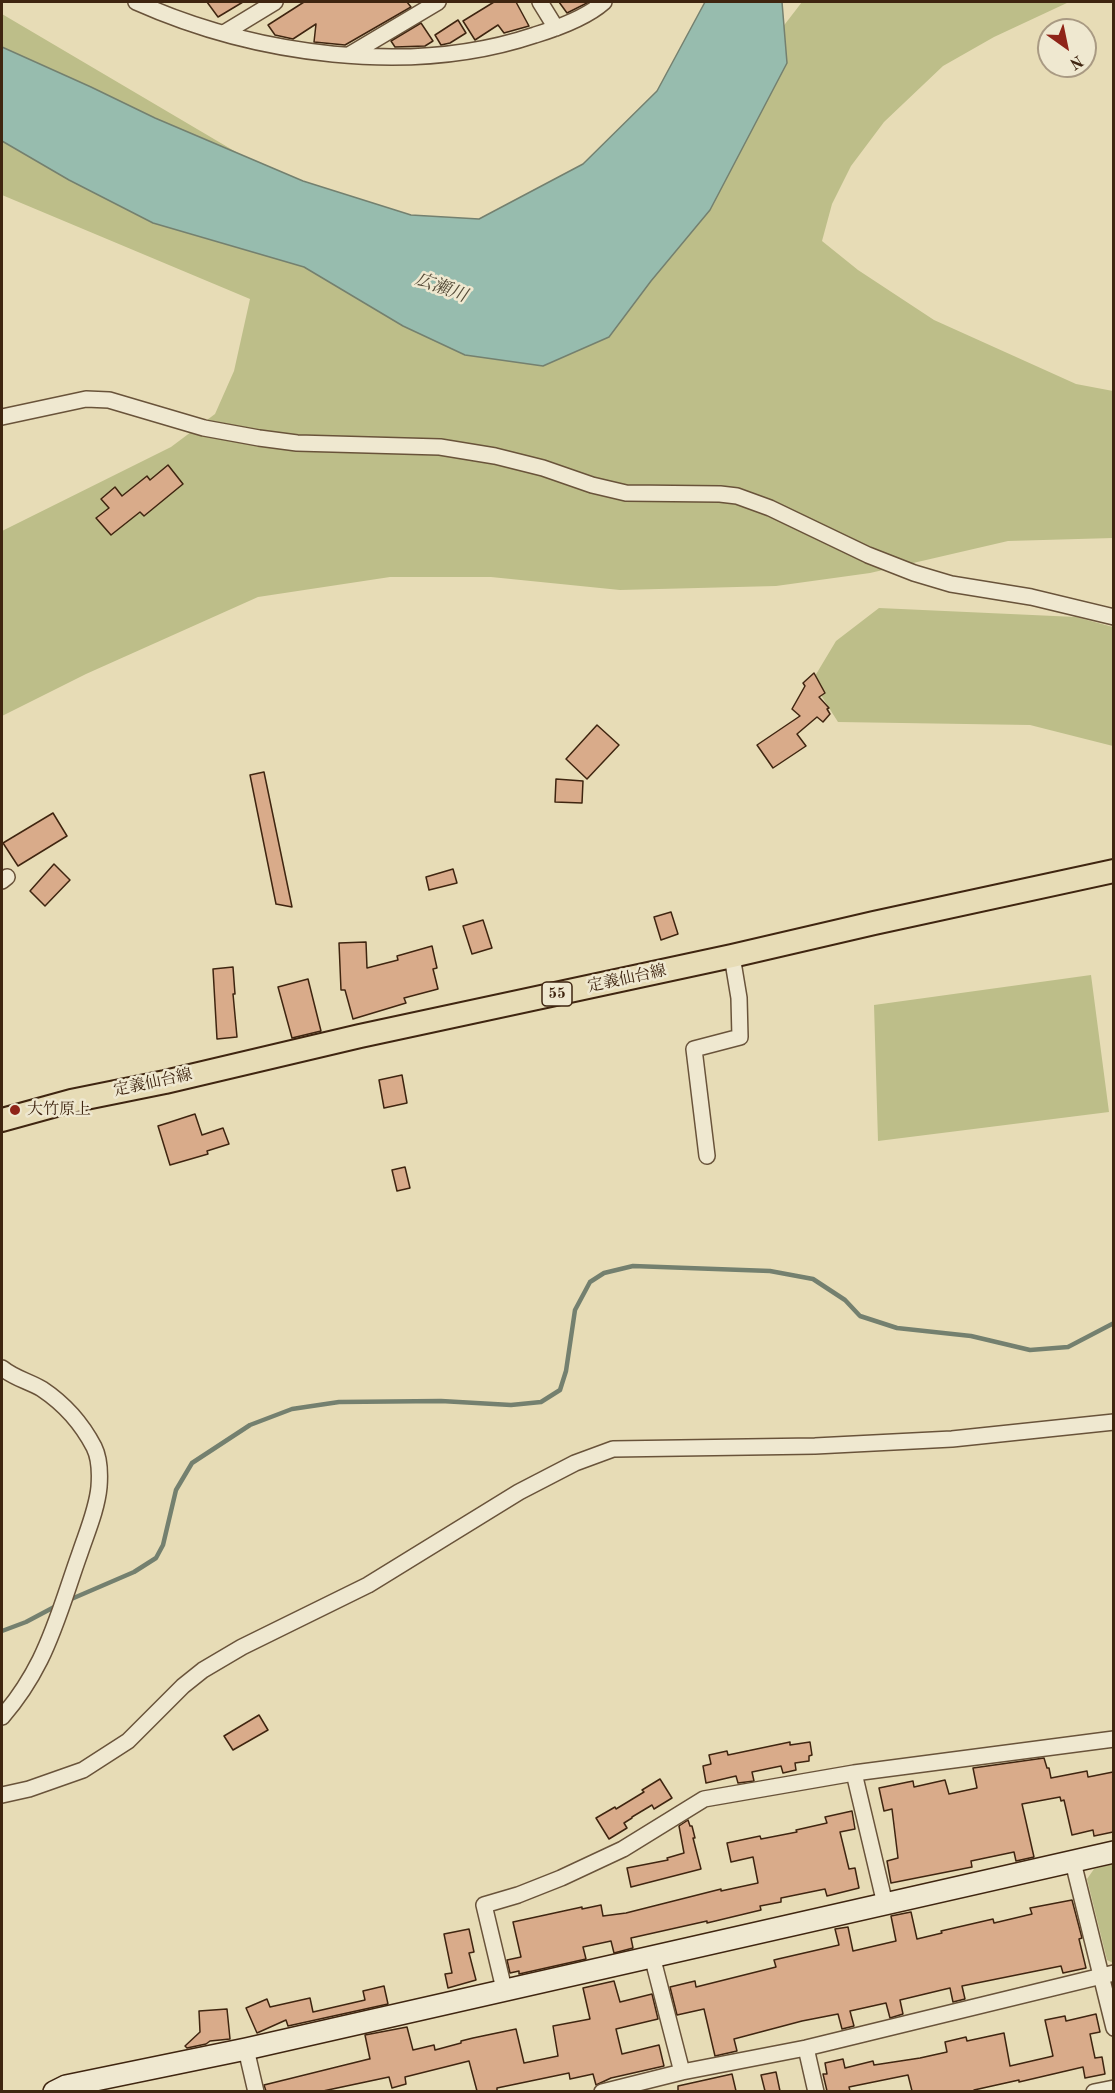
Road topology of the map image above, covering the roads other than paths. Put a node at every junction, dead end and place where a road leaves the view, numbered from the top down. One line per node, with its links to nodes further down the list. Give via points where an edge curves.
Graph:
1 (136, 2): 7 (street)
2 (274, 2): 7 (street)
3 (438, 2): 8 (street)
4 (540, 2): 6 (street)
5 (604, 2): 6 (street)
6 (556, 28): 8 (street, via 509,44 463,52 394,58)
7 (224, 33): 8 (street)
8 (349, 55)
9 (2, 417): 10 (street, via 86,399 109,400 204,428 259,438 297,443 440,447 495,456 626,493 737,496 914,573)
10 (1113, 617)
11 (1113, 871): 12 (main road, 定義仙台線 / 55)
12 (732, 956): 13 (main road, 定義仙台線 / 55, via 360,1036); 14 (street, via 740,1037 694,1049)
13 (2, 1120)
14 (707, 1156)
15 (2, 1368): 17 (street, via 40,1388 79,1424 95,1450 100,1471 94,1510 60,1615 39,1662)
16 (1113, 1422): 20 (street, via 952,1439 613,1449 575,1463 519,1492 368,1585 203,1670 128,1741 83,1770)
17 (2, 1717)
18 (1113, 1739): 19 (street)
19 (854, 1773): 23 (street); 26 (street, via 704,1799 623,1849 561,1878 484,1905)
20 (2, 1795)
21 (1113, 1852): 22 (street)
22 (1072, 1862): 23 (street); 25 (street)
23 (885, 1904): 24 (street)
24 (652, 1956): 26 (street); 30 (street)
25 (1108, 1975): 27 (street); 28 (street)
26 (504, 1989): 29 (street)
27 (1113, 2028)
28 (806, 2048): 30 (street); 35 (street)
29 (246, 2049): 32 (street); 33 (street)
30 (682, 2072): 34 (street)
31 (1113, 2088): 36 (street)
32 (54, 2091)
33 (256, 2091)
34 (602, 2091)
35 (816, 2091)
36 (1094, 2091)

